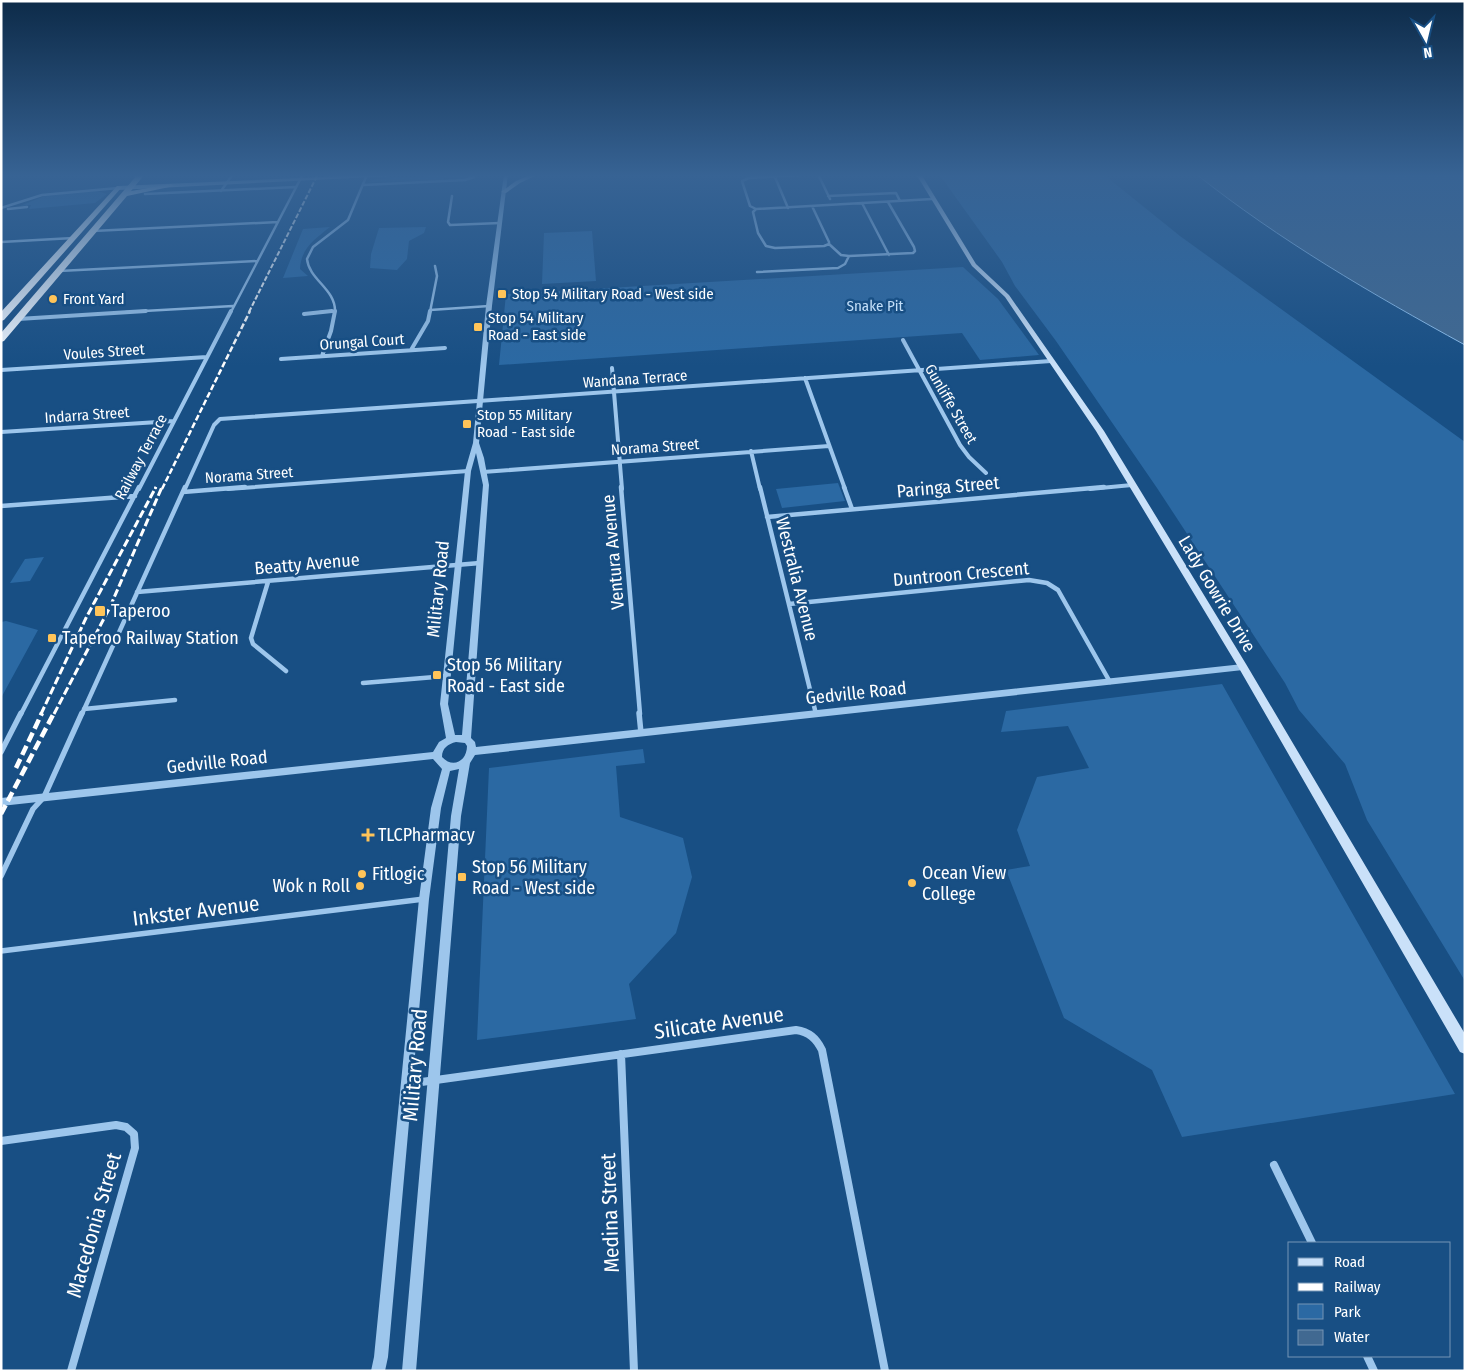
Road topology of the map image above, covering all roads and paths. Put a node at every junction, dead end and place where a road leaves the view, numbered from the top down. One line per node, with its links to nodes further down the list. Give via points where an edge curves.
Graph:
1 (73, 238): 11 (street); 16 (highway)
2 (87, 238): 13 (highway)
3 (269, 238): 17 (street, Railway Terrace)
4 (325, 238): 24 (street, via 314,247 307,264 333,298)
5 (498, 238): 22 (street, Military Road)
6 (761, 238): 12 (street, via 768,247)
7 (826, 238): 12 (street)
8 (880, 238): 14 (street)
9 (908, 238): 14 (street, via 915,251)
10 (957, 238): 35 (main road, Lady Gowrie Drive, via 974,264 1007,296)
11 (1, 242)
12 (829, 244): 15 (street, via 841,255)
13 (77, 250): 16 (highway); 19 (highway)
14 (889, 255): 15 (street)
15 (849, 256): 20 (street, via 838,268)
16 (55, 259): 26 (highway)
17 (257, 260): 19 (street); 21 (street, Railway Terrace)
18 (436, 266): 23 (street)
19 (59, 271): 27 (highway)
20 (757, 272)
21 (234, 306): 27 (street); 33 (street, Railway Terrace)
22 (489, 306): 23 (street); 41 (street, Military Road)
23 (430, 310): 31 (street, via 428,321)
24 (335, 311): 25 (street); 32 (street)
25 (304, 314)
26 (1, 318)
27 (18, 319): 28 (highway)
28 (1, 338)
29 (902, 340): 38 (street, Gunliffe Street)
30 (445, 348): 31 (street, Orungal Court)
31 (411, 350): 32 (street, Orungal Court)
32 (322, 356): 34 (street, Orungal Court)
33 (207, 357): 37 (street, Voules Street); 42 (street, Railway Terrace)
34 (281, 359)
35 (1051, 361): 38 (street, Wandana Terrace); 51 (main road, Lady Gowrie Drive, via 1100,431)
36 (612, 368): 40 (street, Ventura Avenue)
37 (1, 370)
38 (919, 370): 39 (street, Wandana Terrace); 50 (street, Gunliffe Street, via 960,445)
39 (805, 378): 40 (street, Wandana Terrace); 45 (street)
40 (614, 392): 41 (street, Wandana Terrace); 47 (street, Ventura Avenue)
41 (479, 401): 44 (street, Military Road); 52 (street, Wandana Terrace, via 220,419 214,425)
42 (174, 421): 43 (street, Indarra Street); 53 (street, Railway Terrace)
43 (1, 432)
44 (476, 443): 48 (street, Military Road); 49 (street, Military Road)
45 (829, 446): 46 (street, Norama Street); 55 (street)
46 (751, 451): 47 (street, Norama Street); 56 (street, Westralia Avenue)
47 (619, 461): 49 (street, Norama Street); 70 (street, Ventura Avenue)
48 (468, 471): 52 (street, Norama Street); 58 (street, Military Road)
49 (483, 472): 57 (street, Military Road, via 486,484)
50 (986, 473)
51 (1132, 485): 55 (street, Paringa Street); 62 (main road, Lady Gowrie Drive)
52 (183, 492): 60 (street)
53 (135, 496): 54 (street); 74 (street, Railway Terrace)
54 (1, 506)
55 (852, 509): 56 (street, Paringa Street)
56 (767, 517): 61 (street, Westralia Avenue)
57 (480, 563): 58 (street, Beatty Avenue); 72 (street, Military Road)
58 (459, 565): 59 (street, Beatty Avenue); 64 (street, Military Road)
59 (268, 582): 60 (street, Beatty Avenue); 63 (street, via 251,638 253,644)
60 (137, 592): 68 (street)
61 (789, 604): 65 (street, Duntroon Crescent, via 1039,581 1058,590); 69 (street, Westralia Avenue)
62 (1243, 667): 65 (street, Gedville Road); 83 (main road, Lady Gowrie Drive)
63 (286, 672)
64 (447, 676): 66 (street); 71 (street, Military Road, via 444,704)
65 (1110, 682): 69 (street, Gedville Road)
66 (363, 683)
67 (175, 700): 68 (street)
68 (84, 709): 78 (street)
69 (816, 714): 70 (street, Gedville Road)
70 (641, 733): 73 (street, Gedville Road)
71 (451, 740): 72 (street); 75 (street, via 441,745)
72 (466, 740): 73 (street)
73 (473, 751): 76 (street)
74 (1, 752)
75 (436, 755): 77 (street, via 439,763); 78 (street, Gedville Road)
76 (465, 762): 77 (street); 85 (street, Military Road, via 456,816)
77 (447, 766): 81 (street, Military Road, via 436,808)
78 (44, 797): 79 (street, Gedville Road); 80 (street, via 31,812)
79 (1, 802)
80 (1, 876)
81 (424, 899): 82 (street, Inkster Avenue); 86 (street, Military Road)
82 (1, 951)
83 (1465, 1047)
84 (621, 1054): 85 (street, Silicate Avenue); 94 (street, Medina Street); 95 (street, Silicate Avenue, via 796,1030 812,1034 822,1050)
85 (434, 1080): 86 (street, Silicate Avenue); 93 (street, Military Road)
86 (407, 1084): 92 (street, Military Road)
87 (1, 1141): 91 (street, Macedonia Street, via 116,1125 126,1126 136,1138)
88 (1274, 1165): 89 (street)
89 (1312, 1242)
90 (1367, 1357): 96 (street)
91 (71, 1371)
92 (378, 1371)
93 (409, 1371)
94 (634, 1371)
95 (885, 1371)
96 (1374, 1371)

